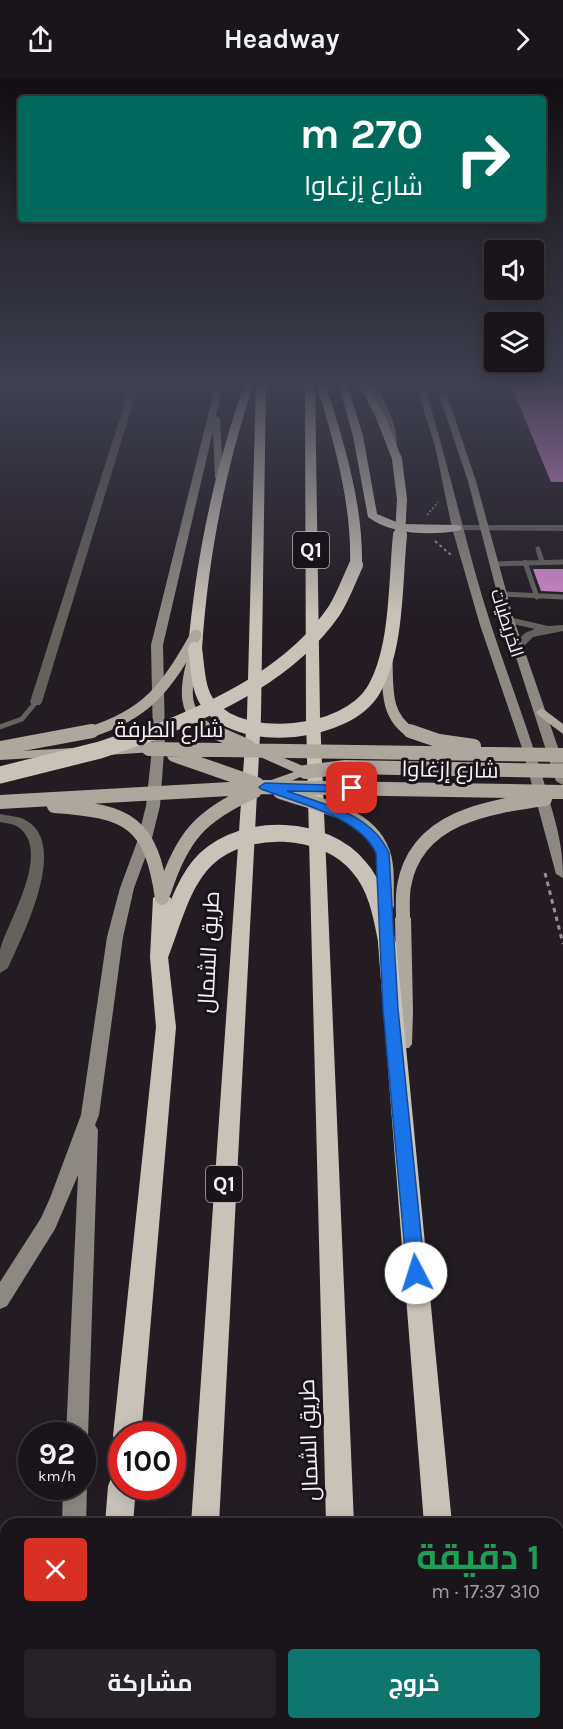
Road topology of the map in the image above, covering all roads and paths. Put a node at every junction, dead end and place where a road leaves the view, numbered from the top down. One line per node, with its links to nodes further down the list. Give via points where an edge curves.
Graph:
1 (111, 460): 30 (street)
2 (202, 460): 57 (main road, via 157,645 159,739 153,806 115,937)
3 (218, 460): 12 (main road)
4 (225, 460): 12 (highway)
5 (259, 460): 65 (highway, طريق الشمال / Q1, via 254,716)
6 (311, 460): 66 (highway, طريق الشمال / Q1, via 313,717)
7 (342, 460): 43 (highway, bridge, via 356,565 350,588 323,628 280,666 233,696 170,726 122,743)
8 (362, 460): 13 (highway, via 372,515 380,521 400,526)
9 (397, 460): 29 (highway, bridge, via 402,506)
10 (442, 460): 13 (main road, الخريطيات)
11 (463, 460): 14 (main road, الخريطيات)
12 (219, 478): 27 (highway, via 205,555)
13 (457, 528): 14 (street); 51 (main road, الخريطيات, via 528,748)
14 (485, 528): 15 (street); 20 (main road, الخريطيات)
15 (563, 528)
16 (538, 549): 18 (lane)
17 (525, 562): 18 (lane); 20 (lane); 22 (lane)
18 (542, 562): 19 (lane)
19 (563, 562)
20 (494, 564): 21 (main road, الخريطيات)
21 (504, 594): 22 (lane); 24 (main road, الخريطيات)
22 (537, 597): 23 (lane)
23 (563, 597)
24 (509, 620): 26 (street, الخريطيات); 28 (main road, الخريطيات)
25 (563, 628): 26 (street, الخريطيات)
26 (548, 629): 28 (street, الخريطيات, via 529,635)
27 (196, 642): 29 (highway, bridge, via 204,695 214,710 244,725 279,730 321,725 355,711 374,689); 34 (main road, bridge, via 159,693 130,716 80,733); 36 (main road, bridge, via 185,694 191,714 214,732)
28 (518, 646): 31 (main road, الخريطيات)
29 (387, 658): 38 (main road, bridge, via 391,711 406,729 440,741)
30 (36, 702): 32 (lane, via 21,721)
31 (542, 712): 33 (main road); 44 (main road, الخريطيات)
32 (0, 727)
33 (563, 730)
34 (0, 748)
35 (149, 749): 36 (main road, شارع الطرفة, bridge); 40 (main road, شارع الطرفة, bridge); 45 (main road, bridge, via 196,761)
36 (256, 750): 37 (main road, شارع الطرفة, bridge); 42 (main road, bridge)
37 (338, 753): 38 (main road, شارع إزغاوا, bridge)
38 (548, 755): 39 (main road, شارع إزغاوا, bridge)
39 (563, 755)
40 (0, 756)
41 (563, 771): 42 (main road, bridge, via 345,767)
42 (305, 772): 45 (main road, bridge); 46 (main road, bridge, via 345,784)
43 (0, 774)
44 (563, 781)
45 (265, 787): 46 (main road, شارع إزغاوا, bridge); 49 (main road, bridge); 52 (main road, bridge, via 225,805 193,828 175,856); 53 (main road, bridge, via 351,819 376,838 384,863)
46 (396, 789): 47 (main road, شارع إزغاوا, bridge)
47 (563, 792)
48 (563, 797): 56 (main road, bridge, via 469,813 441,828 420,848 406,870 402,891)
49 (0, 802): 52 (main road, bridge, via 86,808 127,821 152,848)
50 (0, 818): 55 (street, via 30,828 37,840 39,857 22,916)
51 (563, 874)
52 (162, 898): 54 (highway, bridge)
53 (387, 943): 54 (highway, bridge, via 372,888 350,856 313,838 269,834 234,842 204,861 188,888); 56 (highway)
54 (159, 957): 60 (highway, via 166,1027)
55 (0, 968)
56 (398, 1010): 67 (highway, via 399,1091)
57 (90, 1116): 58 (main road, via 48,1223); 59 (main road)
58 (0, 1300)
59 (78, 1422)
60 (128, 1422)
61 (75, 1500): 63 (main road)
62 (121, 1500): 64 (highway)
63 (74, 1518)
64 (119, 1518)
65 (205, 1518)
66 (340, 1518)
67 (437, 1518)

